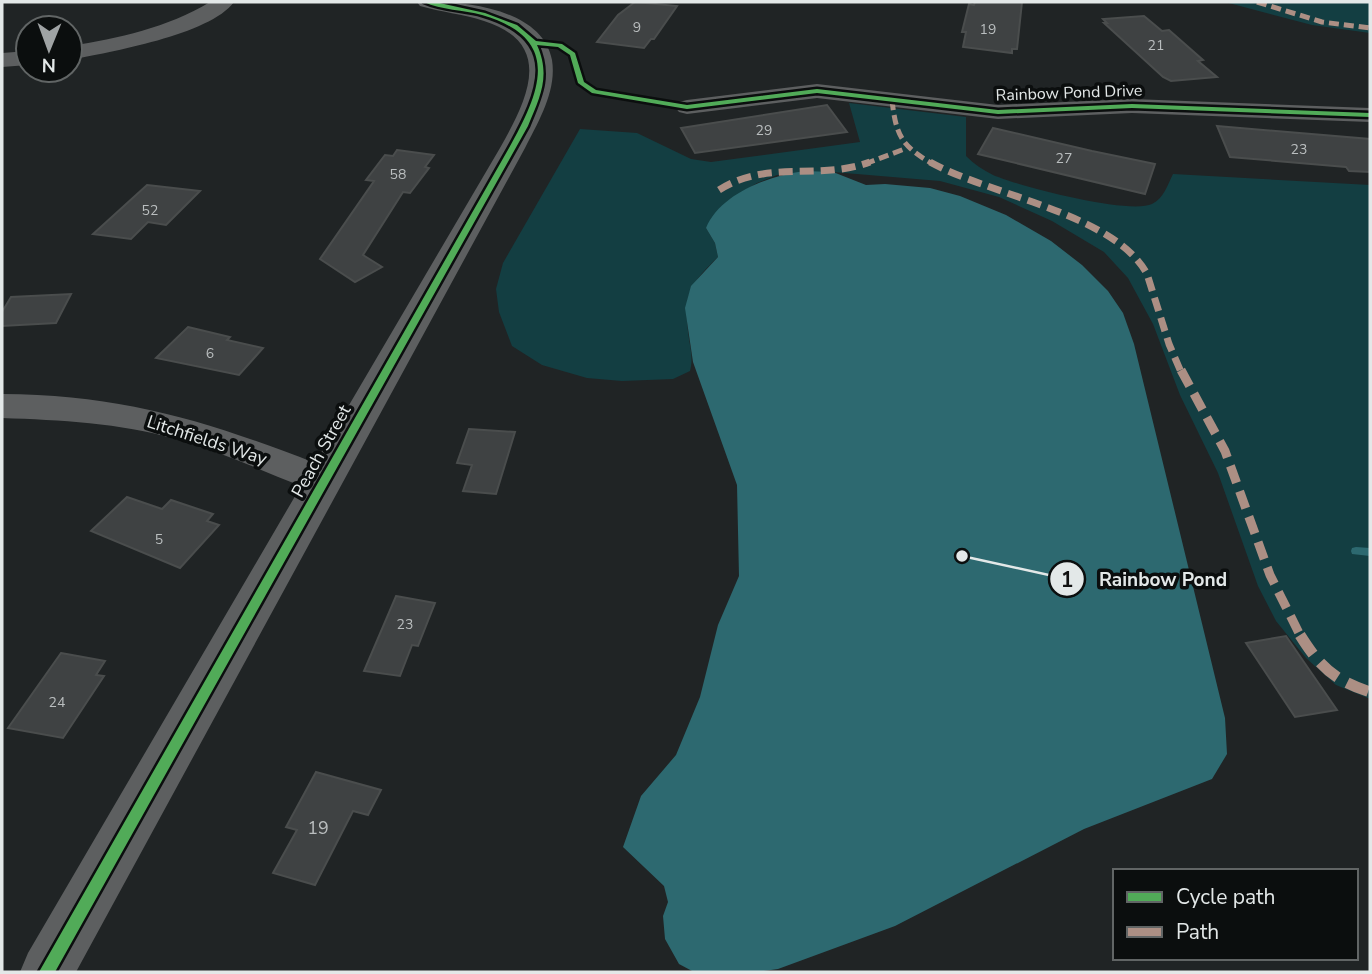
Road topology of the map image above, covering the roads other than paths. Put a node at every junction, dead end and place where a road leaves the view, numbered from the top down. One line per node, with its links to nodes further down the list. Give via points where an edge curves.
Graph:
1 (224, 2): 3 (street, via 201,18 147,38)
2 (428, 2): 7 (street, Peach Street, via 504,21 525,32 537,44 543,73 539,92)
3 (84, 50)
4 (687, 107): 5 (street, Rainbow Pond Drive, via 817,91 998,112 1132,106)
5 (1370, 114)
6 (2, 406): 7 (street, Litchfields Way, via 102,412 162,422)
7 (325, 481): 8 (street, Peach Street)
8 (47, 972)

